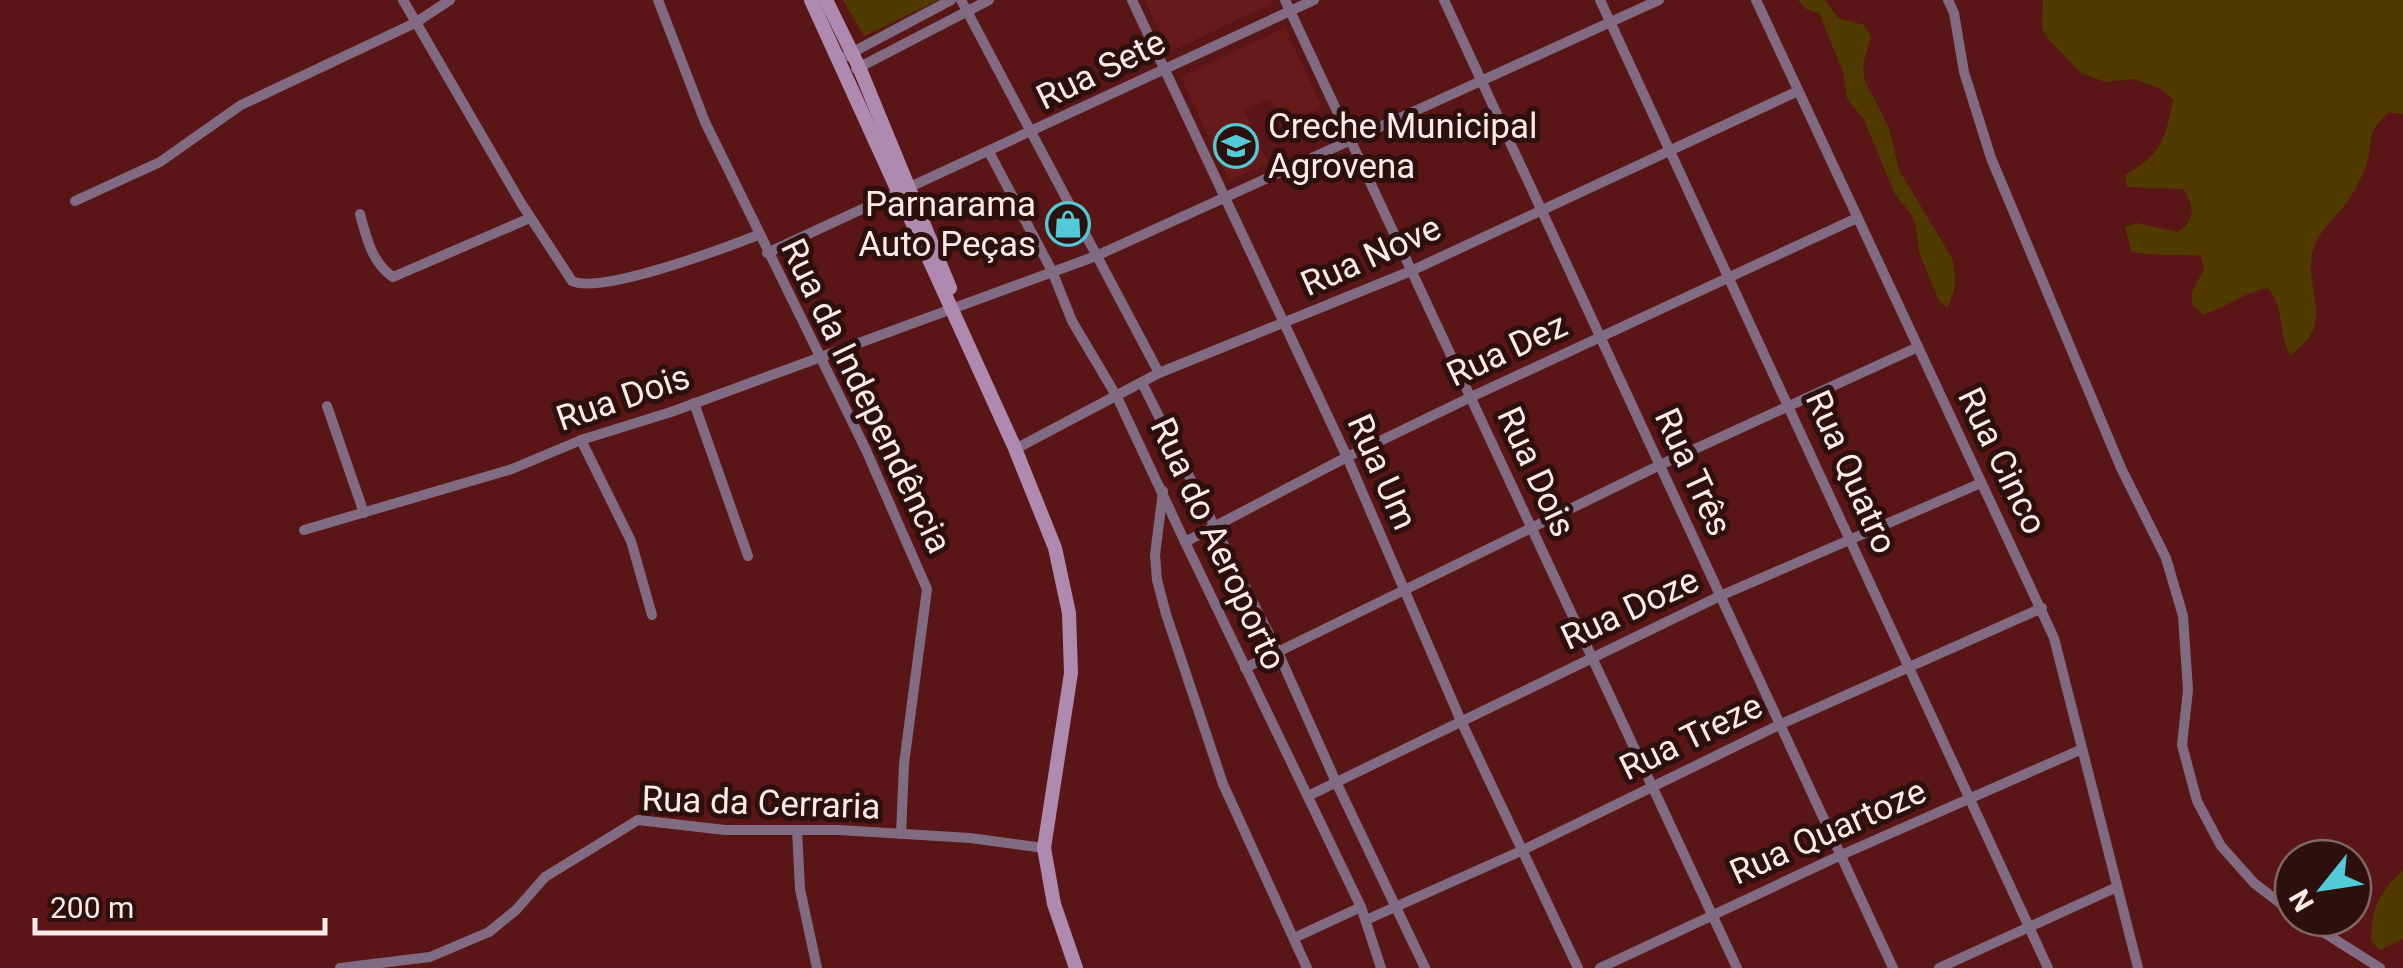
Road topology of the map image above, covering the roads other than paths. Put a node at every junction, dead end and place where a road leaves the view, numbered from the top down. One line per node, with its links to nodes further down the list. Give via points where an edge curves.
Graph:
1 (402, 0): 18 (street)
2 (450, 0): 18 (street)
3 (658, 0): 34 (street, Rua da Independência, via 704,122)
4 (811, 0): 19 (street)
5 (826, 0): 19 (street)
6 (951, 0): 19 (street)
7 (990, 0): 15 (street)
8 (1132, 0): 20 (street, Rua Um)
9 (1314, 0): 16 (street, Rua Sete)
10 (1444, 0): 21 (street, Rua Três)
11 (1600, 0): 17 (street, Rua Quatro)
12 (1659, 0): 17 (street, Rua Dois)
13 (1756, 0): 22 (street, Rua Cinco)
14 (1948, 0): 86 (street, via 1991,158 2121,468 2166,558 2183,616 2188,690 2182,746 2197,800 2221,846)
15 (964, 5): 19 (street); 23 (street)
16 (1288, 6): 20 (street, Rua Sete); 24 (street, Rua Dois)
17 (1610, 22): 21 (street, Rua Dois); 25 (street, Rua Quatro)
18 (415, 23): 29 (street, via 241,106 160,162); 32 (street)
19 (849, 63): 27 (street)
20 (1166, 69): 23 (street, Rua Sete); 28 (street, Rua Um)
21 (1480, 79): 24 (street, Rua Dois); 30 (street, Rua Três)
22 (1798, 91): 25 (street, Rua Nove); 33 (street, Rua Cinco)
23 (1033, 133): 26 (street, Rua Sete); 36 (street)
24 (1353, 142): 28 (street, Rua Dois); 37 (street, Rua Dois)
25 (1670, 151): 30 (street, Rua Nove); 39 (street, Rua Quatro)
26 (989, 152): 27 (street, Rua Sete); 38 (street, Rua do Aeroporto)
27 (903, 189): 35 (street); 40 (street)
28 (1226, 200): 36 (street, Rua Dois); 41 (street, Rua Um)
29 (75, 202)
30 (1539, 209): 37 (street, Rua Nove); 42 (street, Rua Três)
31 (360, 214): 32 (street, via 369,246 392,277)
32 (530, 218): 34 (street, via 565,274 582,286 645,273)
33 (1857, 218): 39 (street, Rua Dez); 43 (street, Rua Cinco)
34 (758, 235): 35 (street, Rua da Independência)
35 (767, 254): 44 (street, Rua da Independência)
36 (1096, 256): 38 (street, Rua Dois); 45 (street)
37 (1411, 270): 41 (street, Rua Nove); 48 (street, Rua Dois)
38 (1052, 271): 40 (street, Rua Dois); 47 (street, Rua do Aeroporto, via 1072,322)
39 (1730, 279): 42 (street, Rua Dez); 51 (street, Rua Quatro)
40 (954, 310): 44 (street, Rua Dois); 53 (street); 82 (street, via 1045,519 1069,612 1071,673)
41 (1284, 324): 45 (street, Rua Nove); 54 (street, Rua Um)
42 (1600, 338): 48 (street, Rua Dez); 55 (street, Rua Três)
43 (1918, 347): 51 (street); 56 (street, Rua Cinco)
44 (818, 358): 49 (street, Rua Dois); 81 (street, Rua da Independência, via 927,589)
45 (1159, 373): 46 (street, Rua Nove)
46 (1142, 383): 47 (street, Rua Nove); 59 (street)
47 (1116, 397): 53 (street, Rua Nove); 57 (street, Rua do Aeroporto)
48 (1470, 397): 54 (street, Rua Dez); 60 (street, Rua Dois)
49 (694, 403): 52 (street, Rua Dois); 64 (street)
50 (327, 406): 58 (street)
51 (1791, 407): 55 (street); 62 (street, Rua Quatro)
52 (581, 440): 58 (street, Rua Dois, via 512,469); 68 (street, via 631,540)
53 (1021, 446): 97 (street, via 1064,554 1076,619 1075,684 1052,847)
54 (1348, 456): 59 (street, Rua Dez); 65 (street, Rua Um)
55 (1660, 465): 60 (street); 66 (street, Rua Três)
56 (1980, 482): 62 (street, Rua Doze); 67 (street, Rua Cinco)
57 (1163, 490): 63 (street, Rua do Aeroporto); 92 (street, via 1156,555 1166,614 1210,753)
58 (364, 513): 61 (street, Rua Dois)
59 (1216, 527): 63 (street, Rua Dez); 69 (street)
60 (1531, 527): 65 (street); 70 (street, Rua Dois)
61 (304, 530)
62 (1850, 538): 66 (street, Rua Doze); 71 (street, Rua Quatro)
63 (1185, 542): 72 (street, Rua do Aeroporto)
64 (748, 556)
65 (1402, 588): 69 (street); 73 (street, Rua Um)
66 (1720, 596): 70 (street, Rua Doze); 74 (street, Rua Três)
67 (2042, 608): 71 (street, Rua Treze); 75 (street, Rua Cinco)
68 (652, 615)
69 (1277, 650): 72 (street); 76 (street)
70 (1592, 657): 73 (street, Rua Doze); 77 (street, Rua Dois)
71 (1909, 667): 74 (street, Rua Treze); 79 (street, Rua Quatro)
72 (1246, 668): 78 (street, Rua do Aeroporto)
73 (1462, 721): 76 (street, Rua Doze); 83 (street, Rua Um)
74 (1779, 725): 77 (street, Rua Treze); 84 (street, Rua Três)
75 (2080, 750): 79 (street, Rua Quartoze); 85 (street, Rua Cinco)
76 (1336, 782): 78 (street, Rua Doze); 88 (street)
77 (1651, 786): 83 (street, Rua Treze); 89 (street, Rua Dois)
78 (1308, 796): 87 (street, Rua do Aeroporto)
79 (1970, 798): 84 (street, Rua Quartoze); 91 (street, Rua Quatro)
80 (797, 830): 81 (street, Rua da Cerraria); 94 (street, Rua da Cerraria, via 638,820 545,877 490,932 430,957); 95 (street)
81 (900, 834): 82 (street, Rua da Cerraria)
82 (1044, 848): 96 (street)
83 (1521, 851): 88 (street, Rua Treze); 101 (street, Rua Um)
84 (1840, 856): 89 (street, Rua Quartoze); 104 (street, Rua Três)
85 (2117, 887): 91 (street); 107 (street, Rua Cinco)
86 (2273, 897)
87 (1361, 907): 90 (street, Rua do Aeroporto); 92 (street)
88 (1399, 908): 90 (street, Rua Treze); 100 (street)
89 (1712, 915): 102 (street, Rua Quartoze); 103 (street, Rua Dois)
90 (1366, 920): 99 (street, Rua do Aeroporto)
91 (2029, 928): 105 (street); 106 (street, Rua Quatro)
92 (1294, 938): 98 (street)
93 (2333, 938): 108 (street)
94 (340, 968)
95 (816, 968)
96 (1076, 968)
97 (1084, 968)
98 (1306, 968)
99 (1381, 968)
100 (1426, 968)
101 (1578, 968)
102 (1600, 968)
103 (1737, 968)
104 (1893, 968)
105 (1939, 968)
106 (2048, 968)
107 (2138, 968)
108 (2380, 968)

